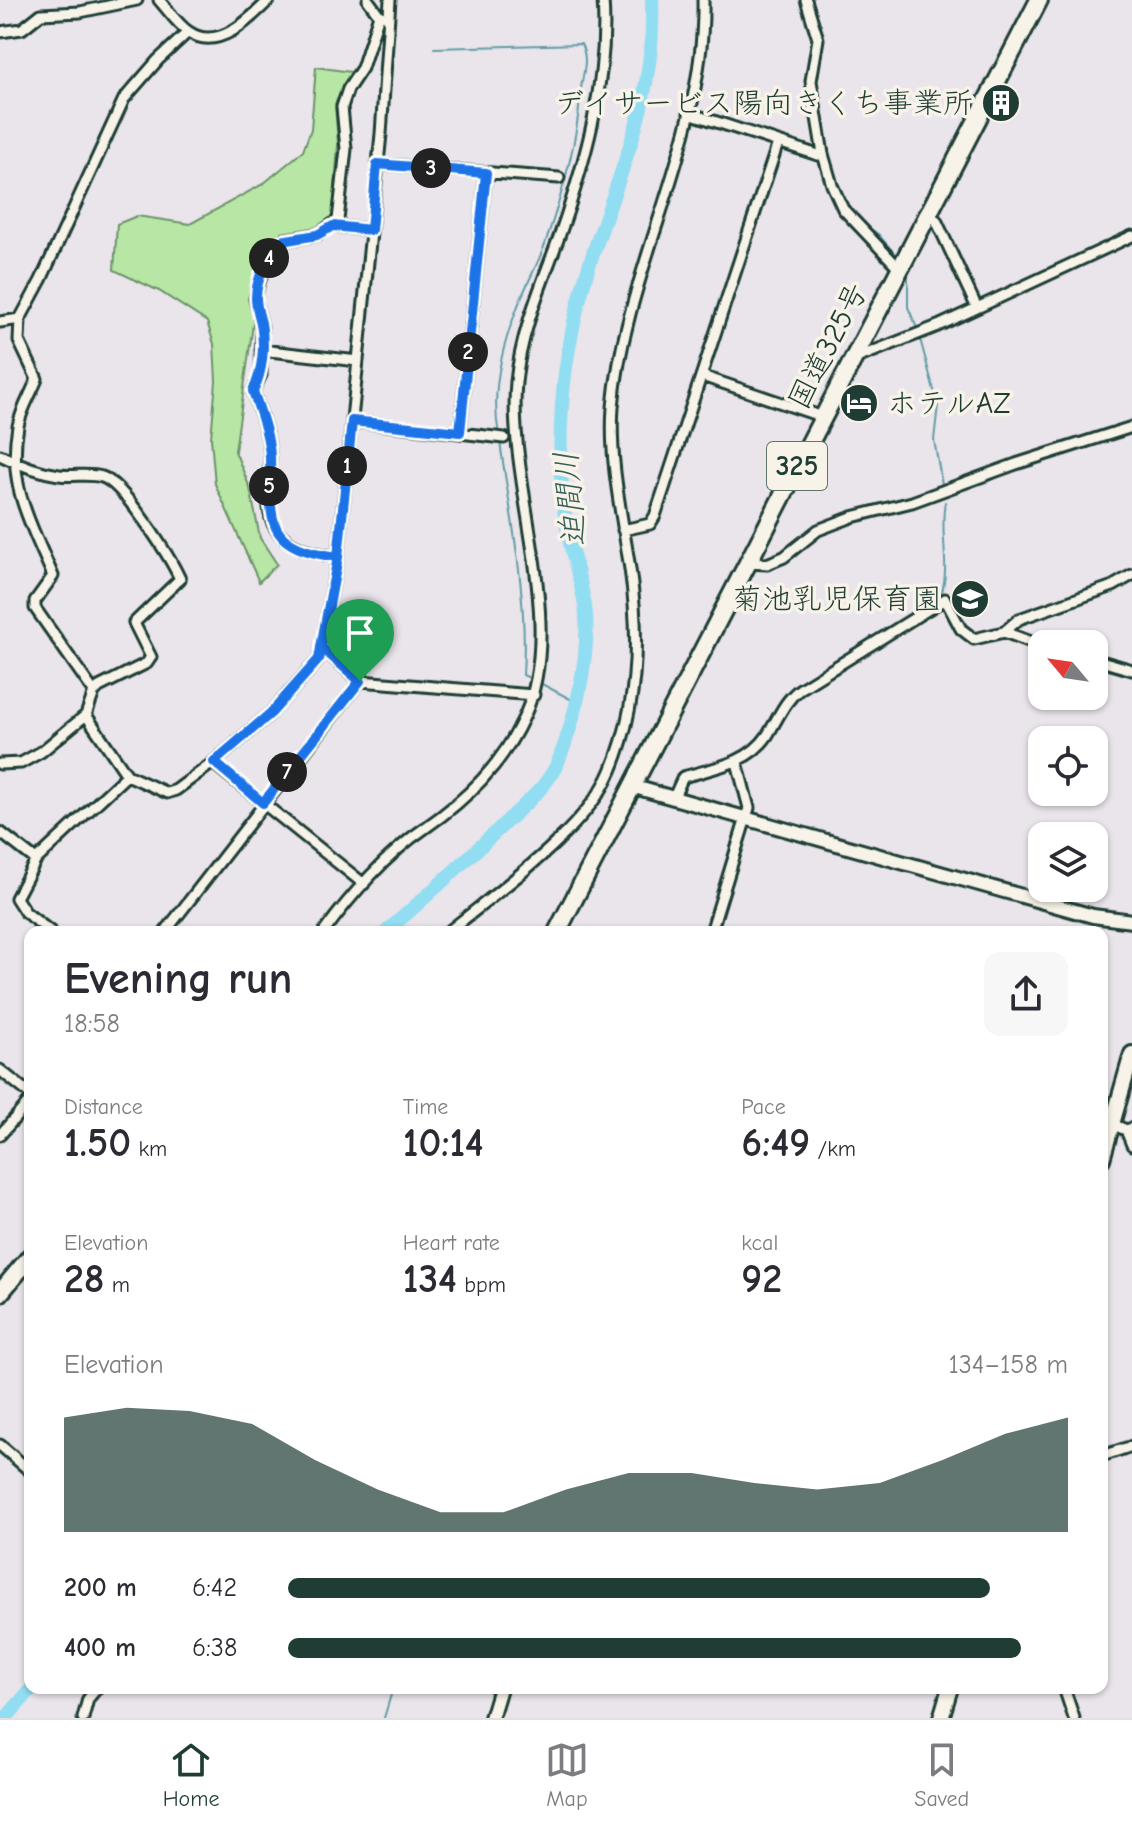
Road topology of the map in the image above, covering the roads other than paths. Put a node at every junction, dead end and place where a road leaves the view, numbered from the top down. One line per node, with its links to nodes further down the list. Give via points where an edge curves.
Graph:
1 (137, 0): 11 (street, via 41,14 22,29)
2 (159, 0): 12 (street)
3 (269, 0): 12 (street, via 243,26 217,36)
4 (368, 0): 10 (street)
5 (390, 0): 10 (street)
6 (603, 0): 49 (street, via 605,34 590,131 570,206 527,325 516,380 516,440 540,633)
7 (703, 0): 13 (street, via 702,53)
8 (806, 0): 15 (street, via 818,39 811,74)
9 (1039, 0): 19 (highway, 国道325号 / 325)
10 (384, 16): 16 (street); 20 (street, via 342,107 346,149)
11 (0, 32)
12 (188, 32): 25 (street, via 124,99)
13 (689, 113): 14 (street); 38 (street, via 618,373 612,450)
14 (778, 143): 15 (street); 30 (street)
15 (823, 154): 23 (street, via 843,209)
16 (377, 164): 17 (street); 21 (street)
17 (486, 173): 18 (street); 34 (street)
18 (559, 178)
19 (927, 215): 23 (highway, 国道325号 / 325); 24 (street, via 936,220)
20 (333, 226): 21 (street); 27 (street, via 317,235 281,241 266,262 255,299)
21 (371, 230): 29 (street)
22 (1132, 236): 24 (street)
23 (899, 268): 28 (highway, 国道325号 / 325)
24 (977, 308): 28 (street)
25 (20, 319): 26 (street); 37 (street, via 19,341 37,379 18,423)
26 (0, 322)
27 (261, 350): 29 (street); 39 (street, via 261,375 253,391 270,454 270,516 290,544)
28 (853, 359): 31 (highway, 国道325号 / 325)
29 (358, 361): 32 (street)
30 (702, 376): 31 (street); 38 (street, via 655,516 650,524)
31 (823, 417): 40 (highway, 国道325号 / 325)
32 (352, 421): 34 (street); 39 (street)
33 (1132, 427): 40 (street, via 912,502 852,517 818,530 784,557 767,564)
34 (460, 432): 35 (street)
35 (504, 438)
36 (0, 455): 37 (street)
37 (15, 463): 48 (street, via 19,496 53,576 35,608); 48 (street, via 112,481 180,579 134,623 151,657 147,663)
38 (623, 530): 66 (street, via 636,656 631,704 611,771 570,828)
39 (338, 557): 44 (street)
40 (747, 563): 55 (highway, 国道325号 / 325)
41 (1132, 575): 42 (street, via 1019,619)
42 (1004, 632): 43 (street); 52 (street, via 969,637 945,599 794,693 760,745)
43 (1028, 641)
44 (321, 647): 47 (street); 51 (street, via 319,659 272,712)
45 (1108, 663): 46 (street)
46 (1132, 670)
47 (360, 681): 49 (street); 57 (street)
48 (94, 692): 50 (street)
49 (534, 695): 61 (street, via 480,784)
50 (86, 715): 53 (street, via 31,759); 54 (street)
51 (214, 762): 54 (street, via 167,793); 57 (street)
52 (737, 762): 56 (street, via 683,777); 58 (street, via 748,795)
53 (0, 764)
54 (127, 775): 60 (street)
55 (631, 786): 56 (street); 67 (highway, 国道325号 / 325)
56 (674, 797): 58 (street)
57 (263, 803): 61 (street); 64 (street)
58 (747, 818): 62 (street, via 1093,916); 68 (street)
59 (0, 832): 60 (street)
60 (36, 860): 63 (street, via 16,898)
61 (364, 884): 65 (street)
62 (1132, 921)
63 (43, 926)
64 (170, 926)
65 (329, 926)
66 (456, 926)
67 (560, 926)
68 (713, 926)
69 (1132, 1054): 73 (main road)
70 (0, 1070): 71 (street)
71 (24, 1089)
72 (24, 1108): 75 (street)
73 (1112, 1124): 74 (street); 76 (main road)
74 (1129, 1129): 77 (street)
75 (0, 1135)
76 (1108, 1138)
77 (1132, 1145)
78 (24, 1264): 79 (highway)
79 (0, 1293)
80 (0, 1445): 83 (street)
81 (1132, 1446): 82 (street)
82 (1108, 1454)
83 (24, 1466)
84 (92, 1694): 88 (street)
85 (498, 1694): 89 (street)
86 (948, 1694): 90 (main road)
87 (1066, 1694): 91 (street)
88 (83, 1718)
89 (491, 1718)
90 (941, 1718)
91 (1074, 1718)

